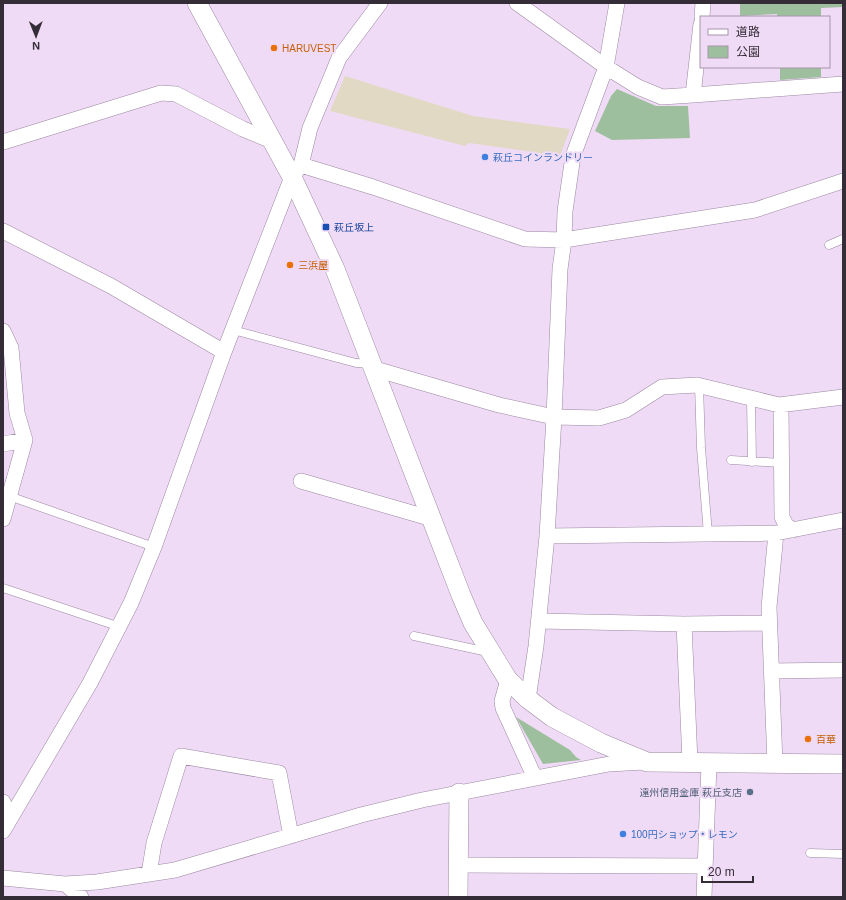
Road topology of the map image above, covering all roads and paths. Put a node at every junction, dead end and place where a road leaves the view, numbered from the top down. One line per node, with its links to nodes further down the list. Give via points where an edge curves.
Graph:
1 (197, 3): 11 (street)
2 (380, 3): 13 (street, via 339,58 310,128)
3 (516, 3): 8 (street)
4 (617, 3): 8 (street)
5 (703, 3): 6 (street)
6 (702, 16)
7 (700, 33): 10 (street)
8 (606, 67): 10 (street, via 638,87 662,97); 17 (street, via 573,156 565,211)
9 (843, 84): 10 (street)
10 (693, 95)
11 (272, 141): 12 (street, via 176,94 161,93); 13 (street)
12 (3, 142)
13 (297, 171): 17 (street, via 373,187 525,239); 19 (street); 22 (street)
14 (843, 181): 17 (street, via 755,210)
15 (3, 231): 21 (street, via 111,286)
16 (843, 238): 18 (lane)
17 (564, 240): 27 (street, via 560,269)
18 (829, 245)
19 (233, 330): 21 (street); 22 (lane)
20 (3, 331): 28 (street, via 11,348 17,413)
21 (224, 352): 42 (street)
22 (374, 366): 27 (street, via 499,405); 36 (street)
23 (699, 385): 25 (street); 27 (street, via 662,387 626,410 599,418); 40 (lane)
24 (843, 397): 26 (street)
25 (751, 399): 26 (street); 31 (lane)
26 (781, 405): 32 (street)
27 (554, 416): 41 (street)
28 (25, 440): 29 (street); 34 (street)
29 (3, 444)
30 (731, 460): 31 (lane)
31 (752, 462): 32 (lane)
32 (782, 463): 38 (street, via 782,517 786,526)
33 (301, 481): 36 (street)
34 (9, 496): 35 (street); 42 (lane)
35 (3, 519)
36 (433, 519): 49 (street, via 473,623)
37 (843, 520): 38 (street)
38 (793, 530): 39 (street)
39 (776, 533): 40 (street); 45 (street, via 769,607)
40 (708, 534): 41 (street)
41 (547, 536): 44 (street)
42 (154, 547): 47 (street)
43 (3, 588): 47 (lane)
44 (539, 621): 46 (street); 53 (street)
45 (770, 623): 46 (street); 51 (street)
46 (684, 624): 56 (street)
47 (120, 627): 64 (street)
48 (414, 636): 49 (lane)
49 (491, 653): 52 (street)
50 (843, 670): 51 (street)
51 (771, 671): 59 (street)
52 (508, 680): 53 (street); 61 (street, via 502,701 503,708)
53 (528, 699): 54 (street, via 567,726)
54 (601, 743): 55 (street); 57 (street, via 612,753)
55 (647, 762): 56 (street); 57 (street)
56 (690, 762): 58 (street)
57 (609, 764): 61 (street)
58 (709, 764): 59 (street); 69 (street)
59 (774, 764): 60 (street)
60 (843, 764)
61 (535, 778): 62 (street)
62 (459, 793): 65 (street, via 361,815); 68 (street)
63 (3, 802): 64 (street)
64 (6, 825)
65 (291, 836): 70 (street, via 175,870); 70 (street, via 279,773 181,756 154,842)
66 (810, 853): 67 (lane)
67 (843, 854)
68 (459, 865): 69 (street); 74 (street)
69 (704, 866): 75 (street)
70 (149, 874): 72 (street)
71 (3, 878): 72 (street)
72 (66, 884): 73 (street)
73 (81, 897)
74 (458, 897)
75 (704, 897)

